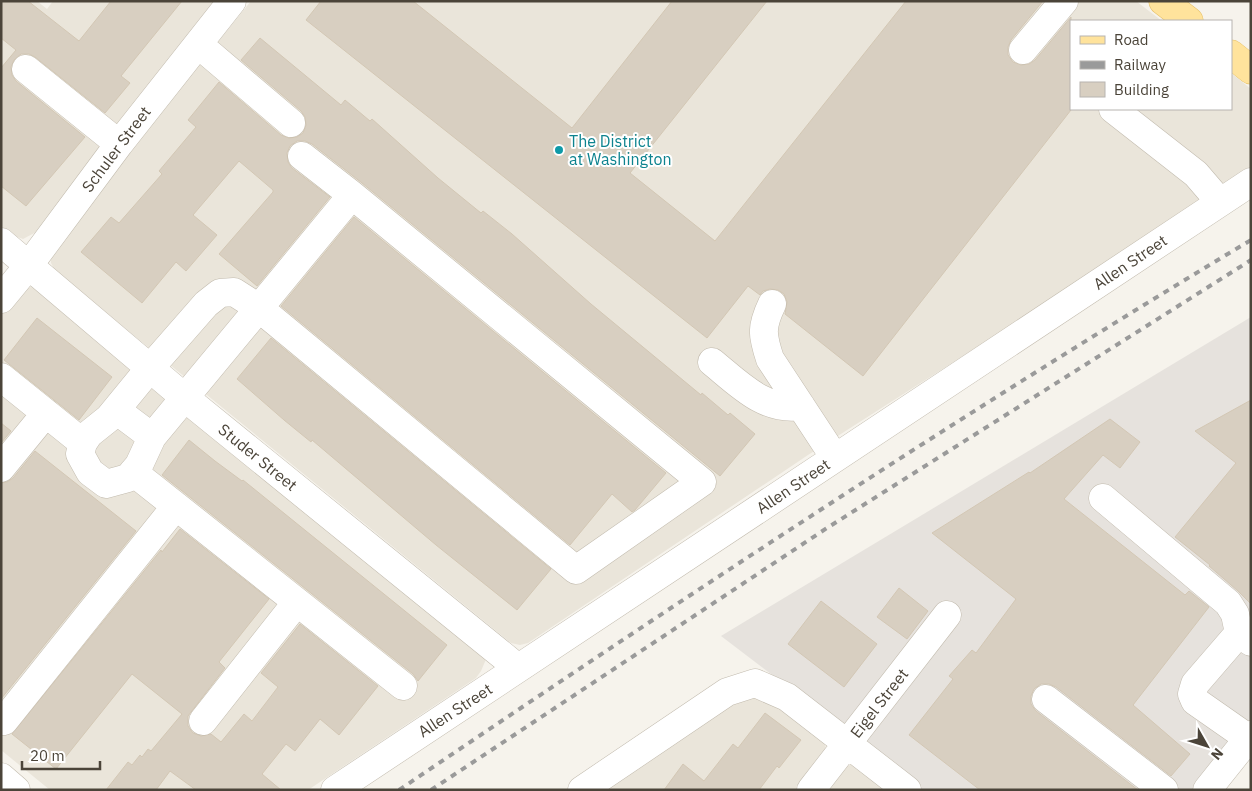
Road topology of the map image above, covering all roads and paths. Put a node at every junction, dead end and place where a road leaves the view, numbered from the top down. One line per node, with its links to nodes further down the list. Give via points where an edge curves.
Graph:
1 (232, 1): 5 (street, Schuler Street)
2 (1064, 1): 6 (street)
3 (1163, 1): 4 (main road)
4 (1188, 20)
5 (198, 44): 11 (street); 12 (street, Schuler Street)
6 (1023, 50)
7 (1232, 55): 9 (main road)
8 (26, 69): 12 (street)
9 (1251, 70)
10 (1114, 110): 16 (street, via 1196,174)
11 (290, 123)
12 (119, 144): 18 (street, Schuler Street)
13 (302, 156): 15 (street)
14 (1251, 182): 16 (street, Allen Street)
15 (352, 195): 21 (street); 21 (street, via 702,482 576,570)
16 (1220, 202): 33 (street, Allen Street)
17 (1, 242): 18 (street, Studer Street)
18 (29, 265): 19 (street, Schuler Street); 25 (street, Studer Street)
19 (1, 299)
20 (772, 304): 28 (street, via 764,320 764,341 770,359)
21 (258, 308): 22 (street, via 234,292 220,293); 23 (street)
22 (189, 323): 23 (street); 25 (street)
23 (223, 350): 27 (street)
24 (712, 362): 28 (street, via 762,400 790,408)
25 (150, 368): 27 (street, Studer Street); 29 (street)
26 (1, 377): 30 (street)
27 (184, 397): 31 (street); 41 (street, Studer Street)
28 (801, 406): 33 (street)
29 (116, 410): 31 (street); 32 (street)
30 (46, 413): 32 (street); 34 (street)
31 (152, 437): 35 (street)
32 (83, 442): 35 (street, via 80,454 90,472 106,484 128,478)
33 (835, 458): 41 (street, Allen Street)
34 (1, 468)
35 (133, 472): 37 (street)
36 (1103, 498): 40 (street, via 1228,603)
37 (176, 506): 38 (street); 44 (street)
38 (297, 602): 42 (street); 45 (street)
39 (947, 616): 47 (street, Eigel Street)
40 (1245, 637): 46 (street, via 1195,684 1192,694 1195,700)
41 (518, 668): 50 (street, Allen Street)
42 (403, 686)
43 (1046, 699): 54 (street)
44 (4, 721)
45 (203, 722)
46 (1250, 736): 55 (street)
47 (846, 744): 51 (street, via 787,697 755,683 727,692); 52 (street, Eigel Street); 53 (street)
48 (1, 778): 49 (street)
49 (16, 790)
50 (334, 790)
51 (582, 790)
52 (811, 790)
53 (907, 790)
54 (1164, 790)
55 (1207, 790)

